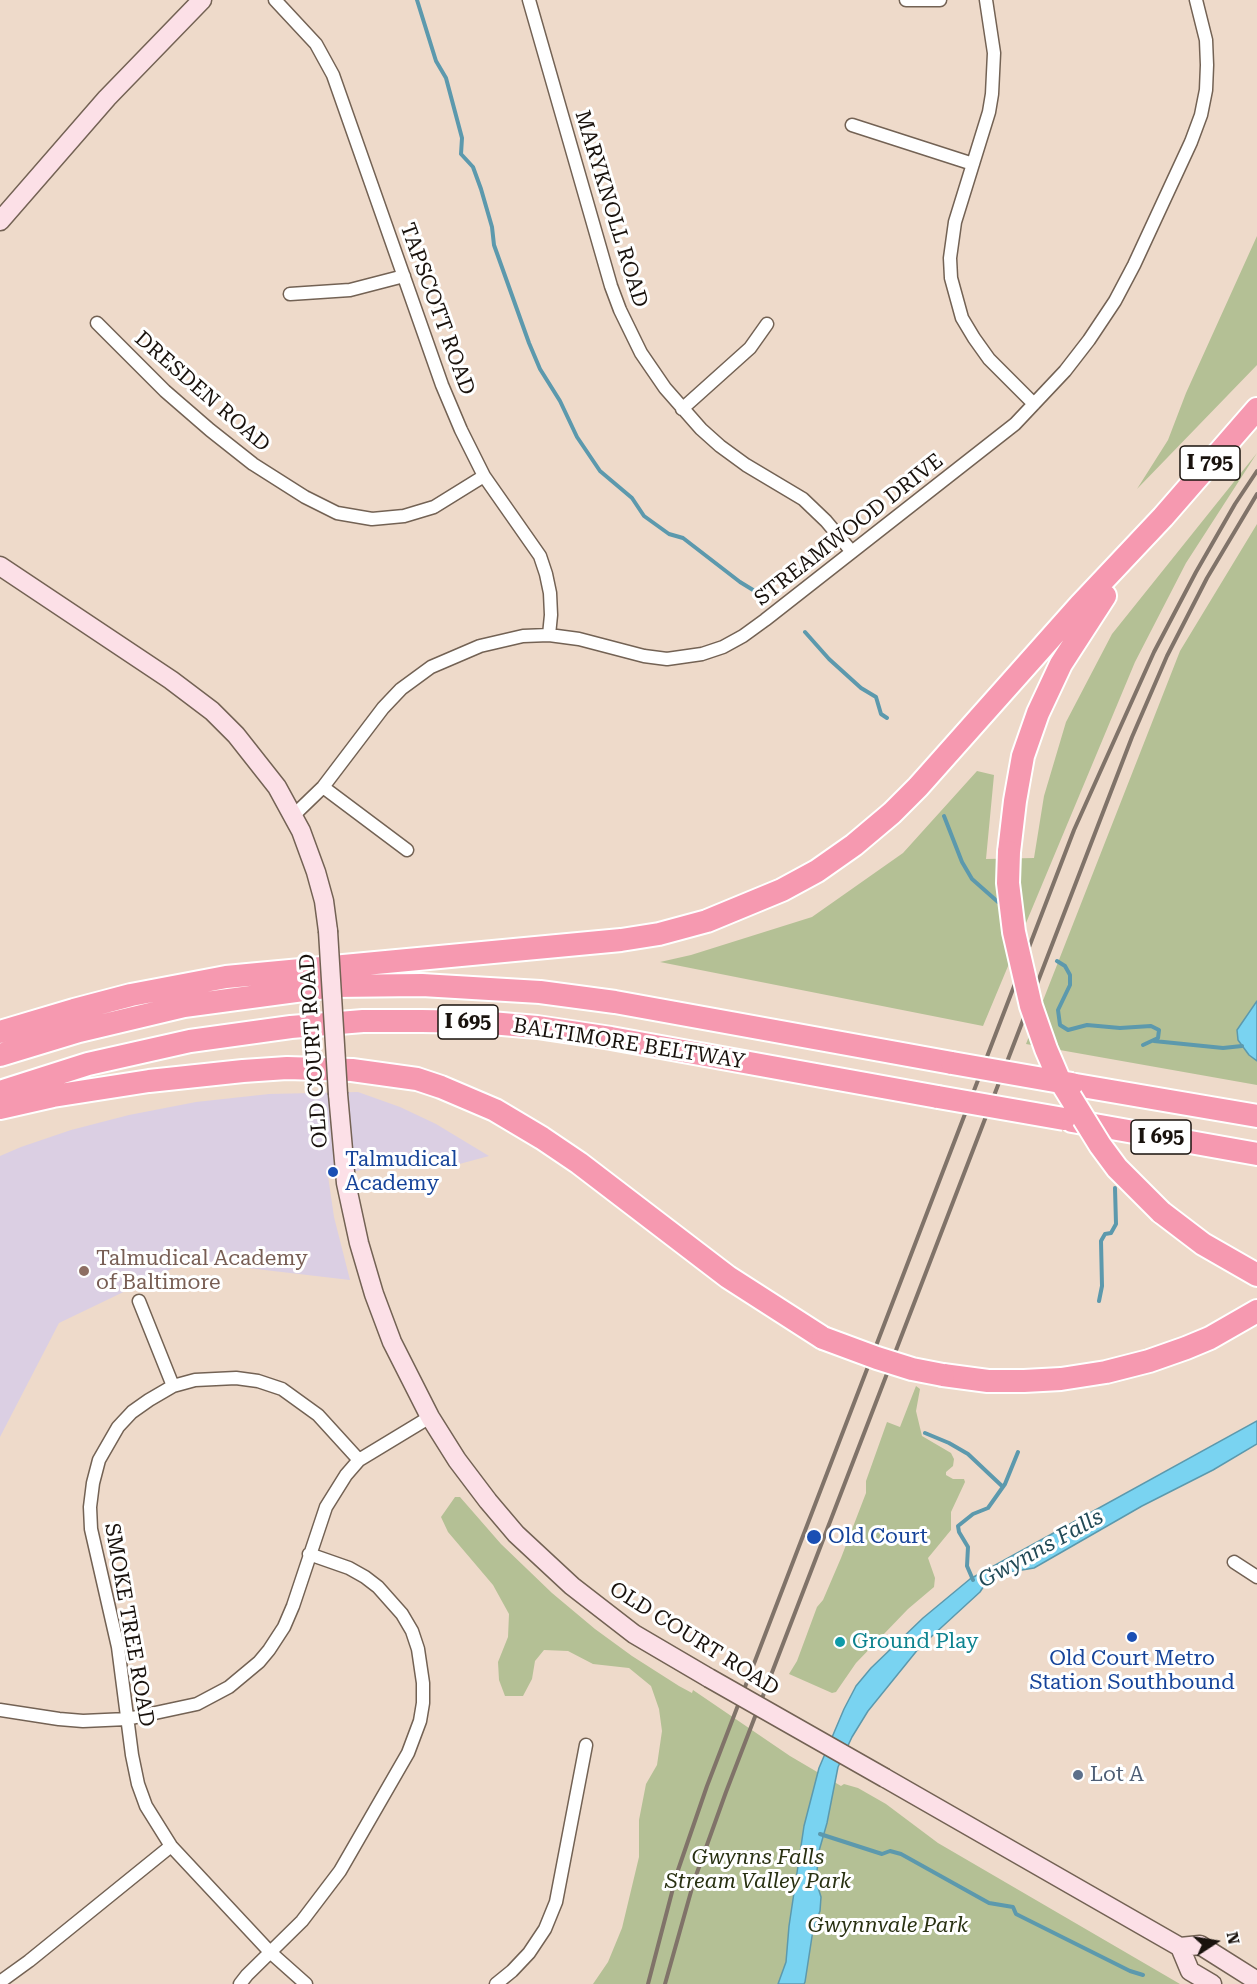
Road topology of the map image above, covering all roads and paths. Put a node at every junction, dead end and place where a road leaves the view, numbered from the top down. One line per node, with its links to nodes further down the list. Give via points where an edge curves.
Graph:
1 (202, 0): 10 (main road, via 113,91)
2 (275, 0): 11 (street, TAPSCOTT ROAD, via 316,44 333,75)
3 (529, 0): 16 (street, MARYKNOLL ROAD, via 611,286 641,352)
4 (906, 0): 5 (street)
5 (940, 0)
6 (986, 0): 9 (street, via 994,73 989,112)
7 (1196, 0): 15 (street, STREAMWOOD DRIVE, via 1206,40 1207,65 1201,115 1191,142 1115,301 1089,340)
8 (852, 125): 9 (street)
9 (973, 164): 15 (street, via 952,239 955,298 962,318 989,359)
10 (0, 221)
11 (404, 276): 12 (street, via 350,290); 18 (street, TAPSCOTT ROAD, via 442,384)
12 (290, 294)
13 (96, 324): 18 (street, DRESDEN ROAD, via 165,391 253,464 337,513 372,519 404,516 434,507)
14 (767, 324): 16 (street, via 750,348)
15 (1035, 404): 20 (street, STREAMWOOD DRIVE, via 998,438)
16 (682, 409): 20 (street, MARYKNOLL ROAD, via 720,446 802,499)
17 (1257, 409): 19 (highway, I 795)
18 (484, 476): 22 (street, TAPSCOTT ROAD, via 540,556 549,593)
19 (1163, 518): 26 (highway, via 892,813 817,871 763,899 659,934 226,977 131,995); 32 (highway, bridge, via 1092,613 1061,664 1023,756 1009,852 1014,932 1031,1006 1046,1049 1058,1077 1100,1145 1161,1212 1203,1244)
20 (852, 552): 22 (street, STREAMWOOD DRIVE, via 743,636 702,654 667,659)
21 (0, 566): 24 (main road, OLD COURT ROAD, via 212,711 257,760)
22 (549, 635): 23 (street, STREAMWOOD DRIVE, via 523,636 480,646 446,659 414,678 370,723)
23 (323, 787): 24 (street, STREAMWOOD DRIVE); 25 (street)
24 (294, 815): 36 (main road, OLD COURT ROAD, bridge, via 324,901 346,1183 358,1243 392,1342)
25 (407, 850)
26 (0, 1032)
27 (0, 1055): 30 (highway, BALTIMORE BELTWAY / I 695, bridge, via 184,1006 333,986 422,985 540,992 615,1002)
28 (0, 1092): 31 (highway, BALTIMORE BELTWAY / I 695, bridge, via 88,1064 190,1041 363,1021 479,1022 611,1038)
29 (0, 1108): 34 (highway, bridge, via 149,1081 243,1071 352,1070 417,1079 488,1107 542,1138 728,1277 823,1338 912,1369 944,1375 1024,1382 1107,1372 1186,1348)
30 (1257, 1116)
31 (1257, 1154)
32 (1257, 1275)
33 (139, 1301): 35 (street)
34 (1257, 1311)
35 (173, 1386): 37 (street, SMOKE TREE ROAD, via 214,1378 258,1381 282,1389 318,1415); 42 (street, SMOKE TREE ROAD, via 132,1412 118,1427 99,1460 93,1483 91,1529 118,1647)
36 (430, 1417): 37 (street); 45 (main road, OLD COURT ROAD, bridge, via 457,1460 516,1534 572,1586 634,1634)
37 (359, 1460): 38 (street, via 326,1507)
38 (309, 1554): 42 (street, via 284,1627 246,1674 229,1688 197,1704); 46 (street, via 365,1577 402,1614 418,1649 423,1703 408,1753 340,1871 325,1894)
39 (1234, 1562): 40 (street)
40 (1257, 1577)
41 (0, 1710): 42 (street, via 71,1720)
42 (127, 1719): 44 (street, SMOKE TREE ROAD, via 138,1784 146,1806)
43 (586, 1745): 51 (street, via 556,1902 529,1953)
44 (171, 1846): 46 (street, SMOKE TREE ROAD); 48 (street)
45 (1180, 1947): 47 (main road, OLD COURT ROAD, via 1200,1945); 52 (main road, via 1190,1971)
46 (270, 1952): 49 (street); 50 (street, SMOKE TREE ROAD)
47 (1257, 1981)
48 (0, 1982)
49 (240, 1984)
50 (306, 1984)
51 (496, 1984)
52 (1212, 1984)

